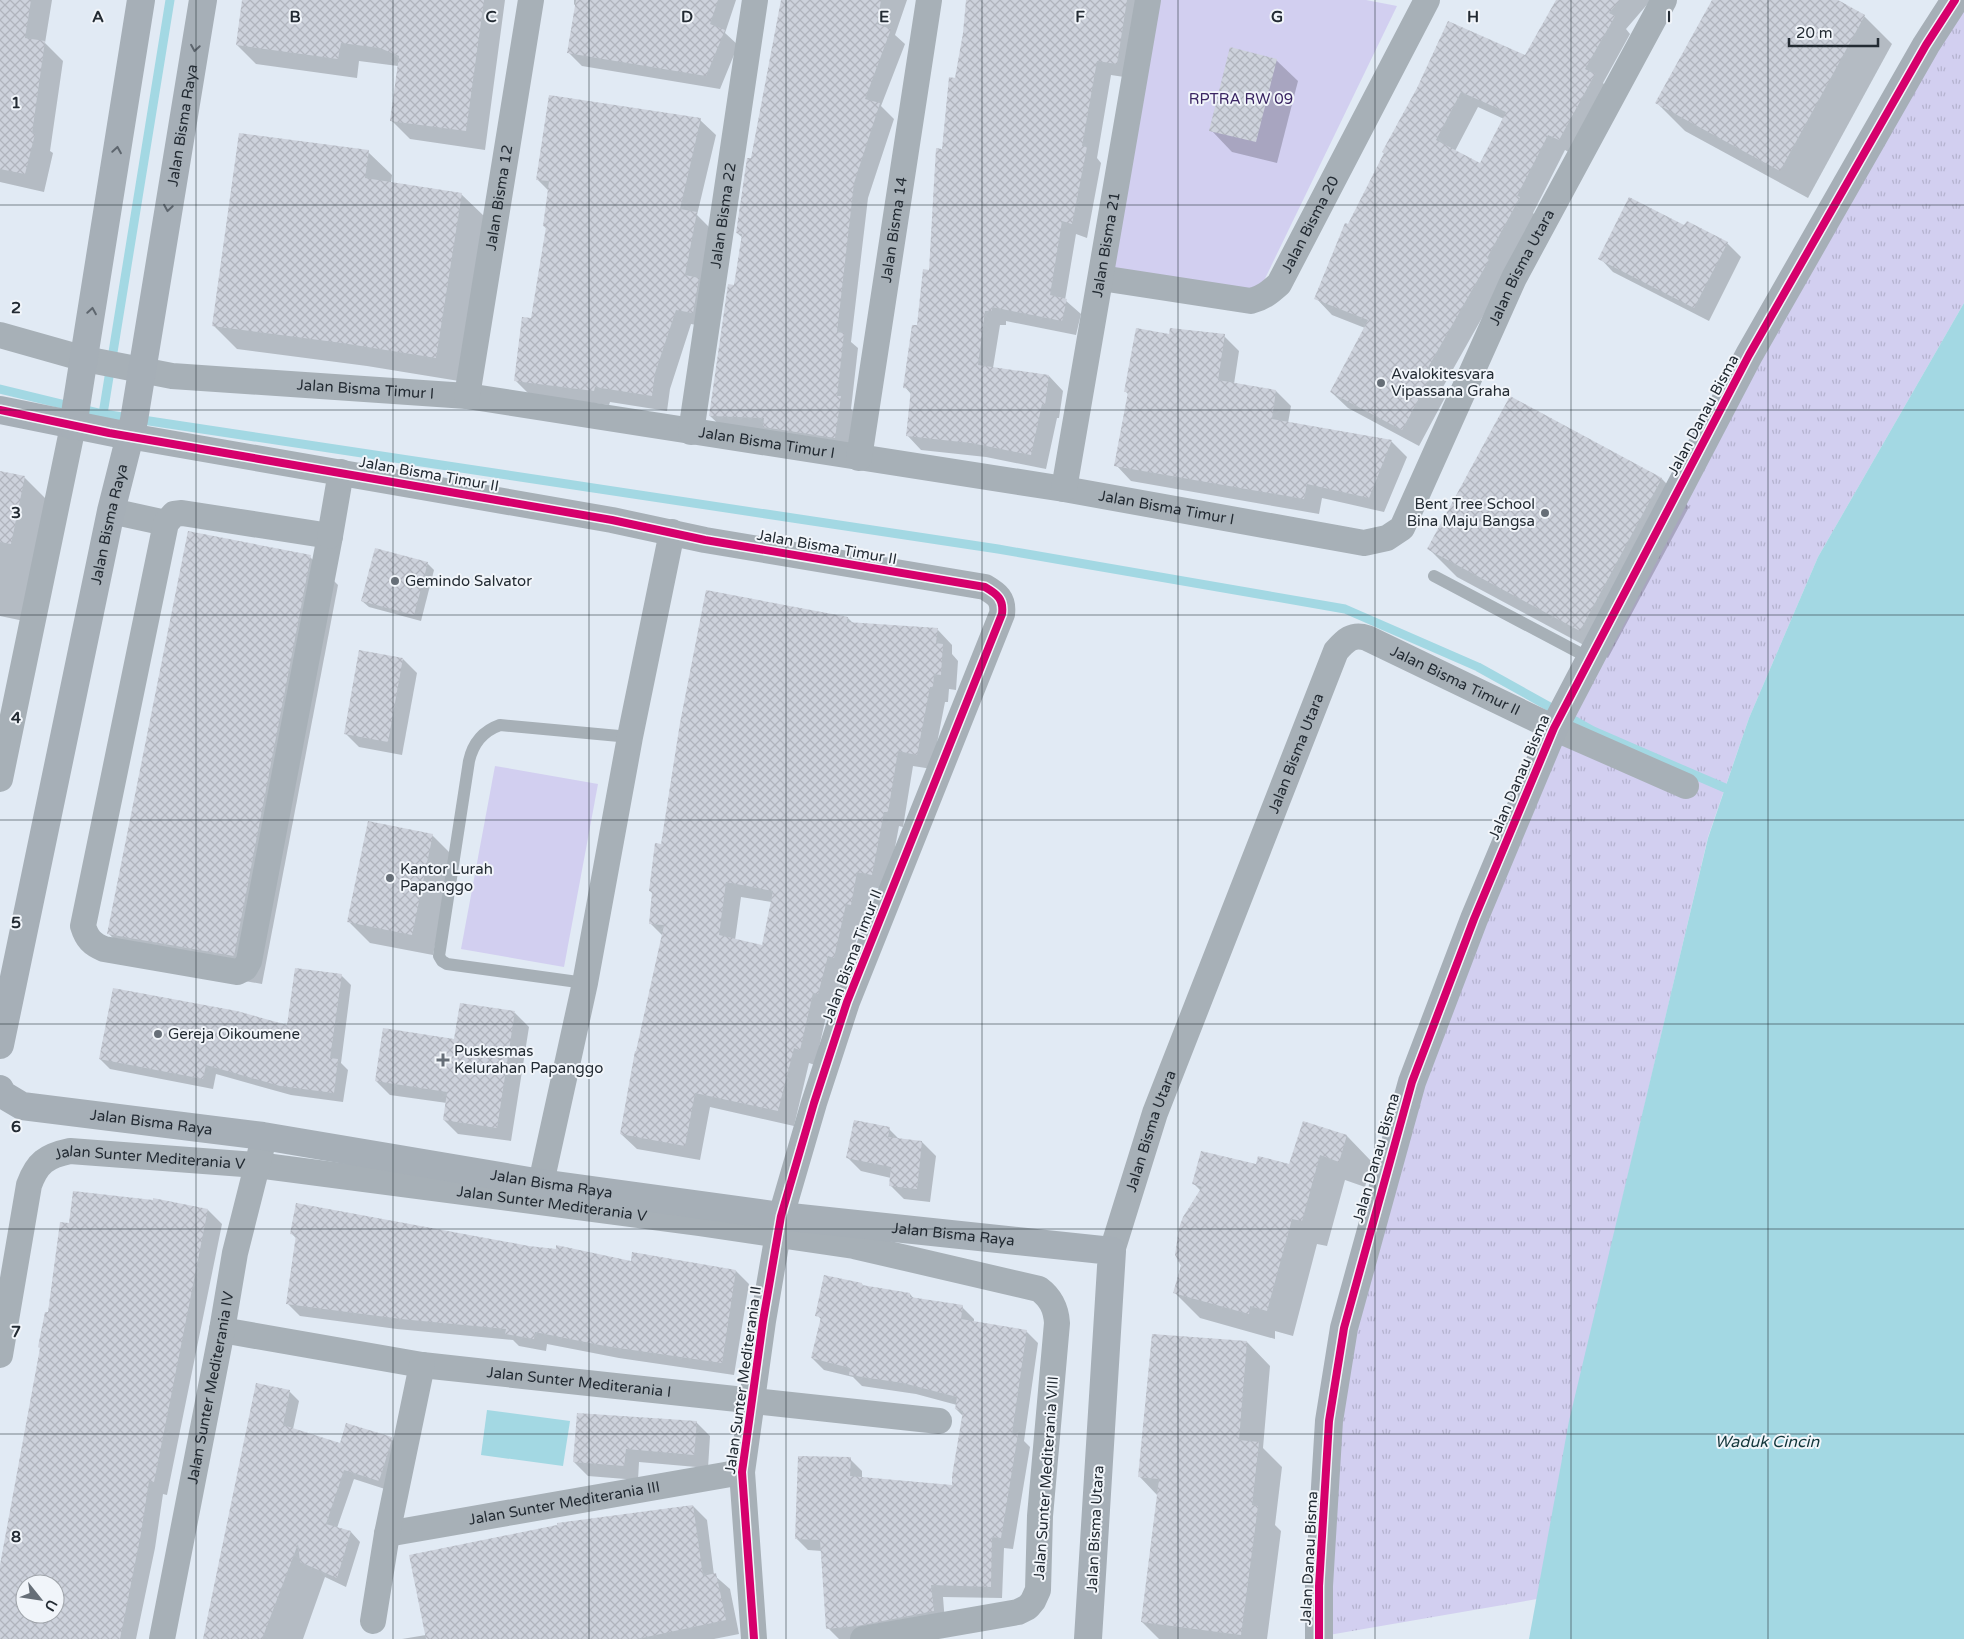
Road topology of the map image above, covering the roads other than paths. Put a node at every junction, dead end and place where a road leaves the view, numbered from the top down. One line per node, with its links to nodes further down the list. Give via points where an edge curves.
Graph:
1 (141, 0): 12 (street, one-way to 1)
2 (203, 0): 13 (street, Jalan Bisma Raya, one-way to 13)
3 (531, 0): 14 (street, Jalan Bisma 12)
4 (754, 0): 18 (street, Jalan Bisma 22)
5 (928, 0): 19 (street, Jalan Bisma 14)
6 (1148, 0): 10 (street, Jalan Bisma 21)
7 (1427, 0): 10 (street, Jalan Bisma 20, via 1279,284 1270,292 1251,301)
8 (1664, 0): 26 (street, Jalan Bisma Utara, via 1514,278 1402,528)
9 (1955, 0): 29 (street, Jalan Danau Bisma, via 1926,45 1750,355)
10 (1101, 278): 21 (street, Jalan Bisma 21)
11 (0, 335): 12 (street, Jalan Bisma Timur I)
12 (86, 362): 13 (street, Jalan Bisma Timur I); 16 (street)
13 (136, 374): 14 (street, Jalan Bisma Timur I); 17 (street, Jalan Bisma Raya)
14 (467, 396): 18 (street, Jalan Bisma Timur I)
15 (0, 410): 16 (street, Jalan Bisma Timur II)
16 (74, 421): 17 (street, Jalan Bisma Timur II); 32 (street)
17 (131, 428): 20 (street, Jalan Bisma Timur II); 22 (street, Jalan Bisma Raya)
18 (691, 432): 19 (street, Jalan Bisma Timur I)
19 (859, 458): 21 (street, Jalan Bisma Timur I)
20 (341, 472): 24 (street, Jalan Bisma Timur II); 25 (street)
21 (1064, 489): 26 (street, Jalan Bisma Timur I, via 1364,543)
22 (111, 510): 23 (street); 35 (street, Jalan Bisma Raya)
23 (166, 523): 25 (street, via 174,514 182,512); 25 (street, via 83,926 93,945 104,949 237,972 249,962)
24 (672, 532): 31 (street); 40 (street, Jalan Bisma Timur II, via 985,587 997,595 1003,606 847,1002 814,1103)
25 (330, 536)
26 (1387, 538)
27 (1434, 576): 29 (lane)
28 (1336, 651): 30 (street, Jalan Bisma Timur II, via 1355,636 1367,638); 41 (street, Jalan Bisma Utara, via 1154,1113)
29 (1588, 664): 30 (street, Jalan Danau Bisma)
30 (1556, 723): 33 (street, Jalan Bisma Timur II); 55 (street, Jalan Danau Bisma, via 1474,920 1412,1082 1344,1328 1329,1421)
31 (630, 737): 34 (street); 34 (lane, via 500,725 482,734 469,761 439,956 447,964 478,970)
32 (0, 779)
33 (1686, 786)
34 (585, 983): 39 (street)
35 (0, 1045)
36 (0, 1089): 37 (street, Jalan Bisma Raya, via 2,1094 22,1106)
37 (263, 1136): 38 (street, Jalan Sunter Mediterania IV); 39 (street, Jalan Bisma Raya)
38 (257, 1165): 40 (street, Jalan Sunter Mediterania V, via 700,1223); 43 (street, Jalan Sunter Mediterania IV, via 235,1254); 44 (street, Jalan Sunter Mediterania V, via 70,1151 46,1159 37,1167 29,1185)
39 (541, 1183): 40 (street, Jalan Bisma Raya)
40 (780, 1226): 41 (street, Jalan Bisma Raya); 42 (street, Jalan Sunter Mediterania V, via 1029,1287); 46 (street, Jalan Sunter Mediterania II)
41 (1112, 1251): 54 (street, Jalan Bisma Utara)
42 (1049, 1298): 53 (street, Jalan Sunter Mediterania VIII, via 1057,1323 1040,1516 1038,1590 1033,1601 1018,1612)
43 (222, 1330): 45 (street, Jalan Sunter Mediterania I); 51 (street, Jalan Sunter Mediterania IV)
44 (0, 1355)
45 (422, 1365): 46 (street, Jalan Sunter Mediterania I); 49 (street)
46 (752, 1400): 47 (street, Jalan Sunter Mediterania I); 48 (street, Jalan Sunter Mediterania II)
47 (939, 1421)
48 (742, 1472): 49 (street, Jalan Sunter Mediterania III); 52 (street, Jalan Sunter Mediterania II)
49 (387, 1534): 50 (street)
50 (373, 1621)
51 (162, 1639)
52 (754, 1639)
53 (863, 1639)
54 (1088, 1639)
55 (1319, 1639)

